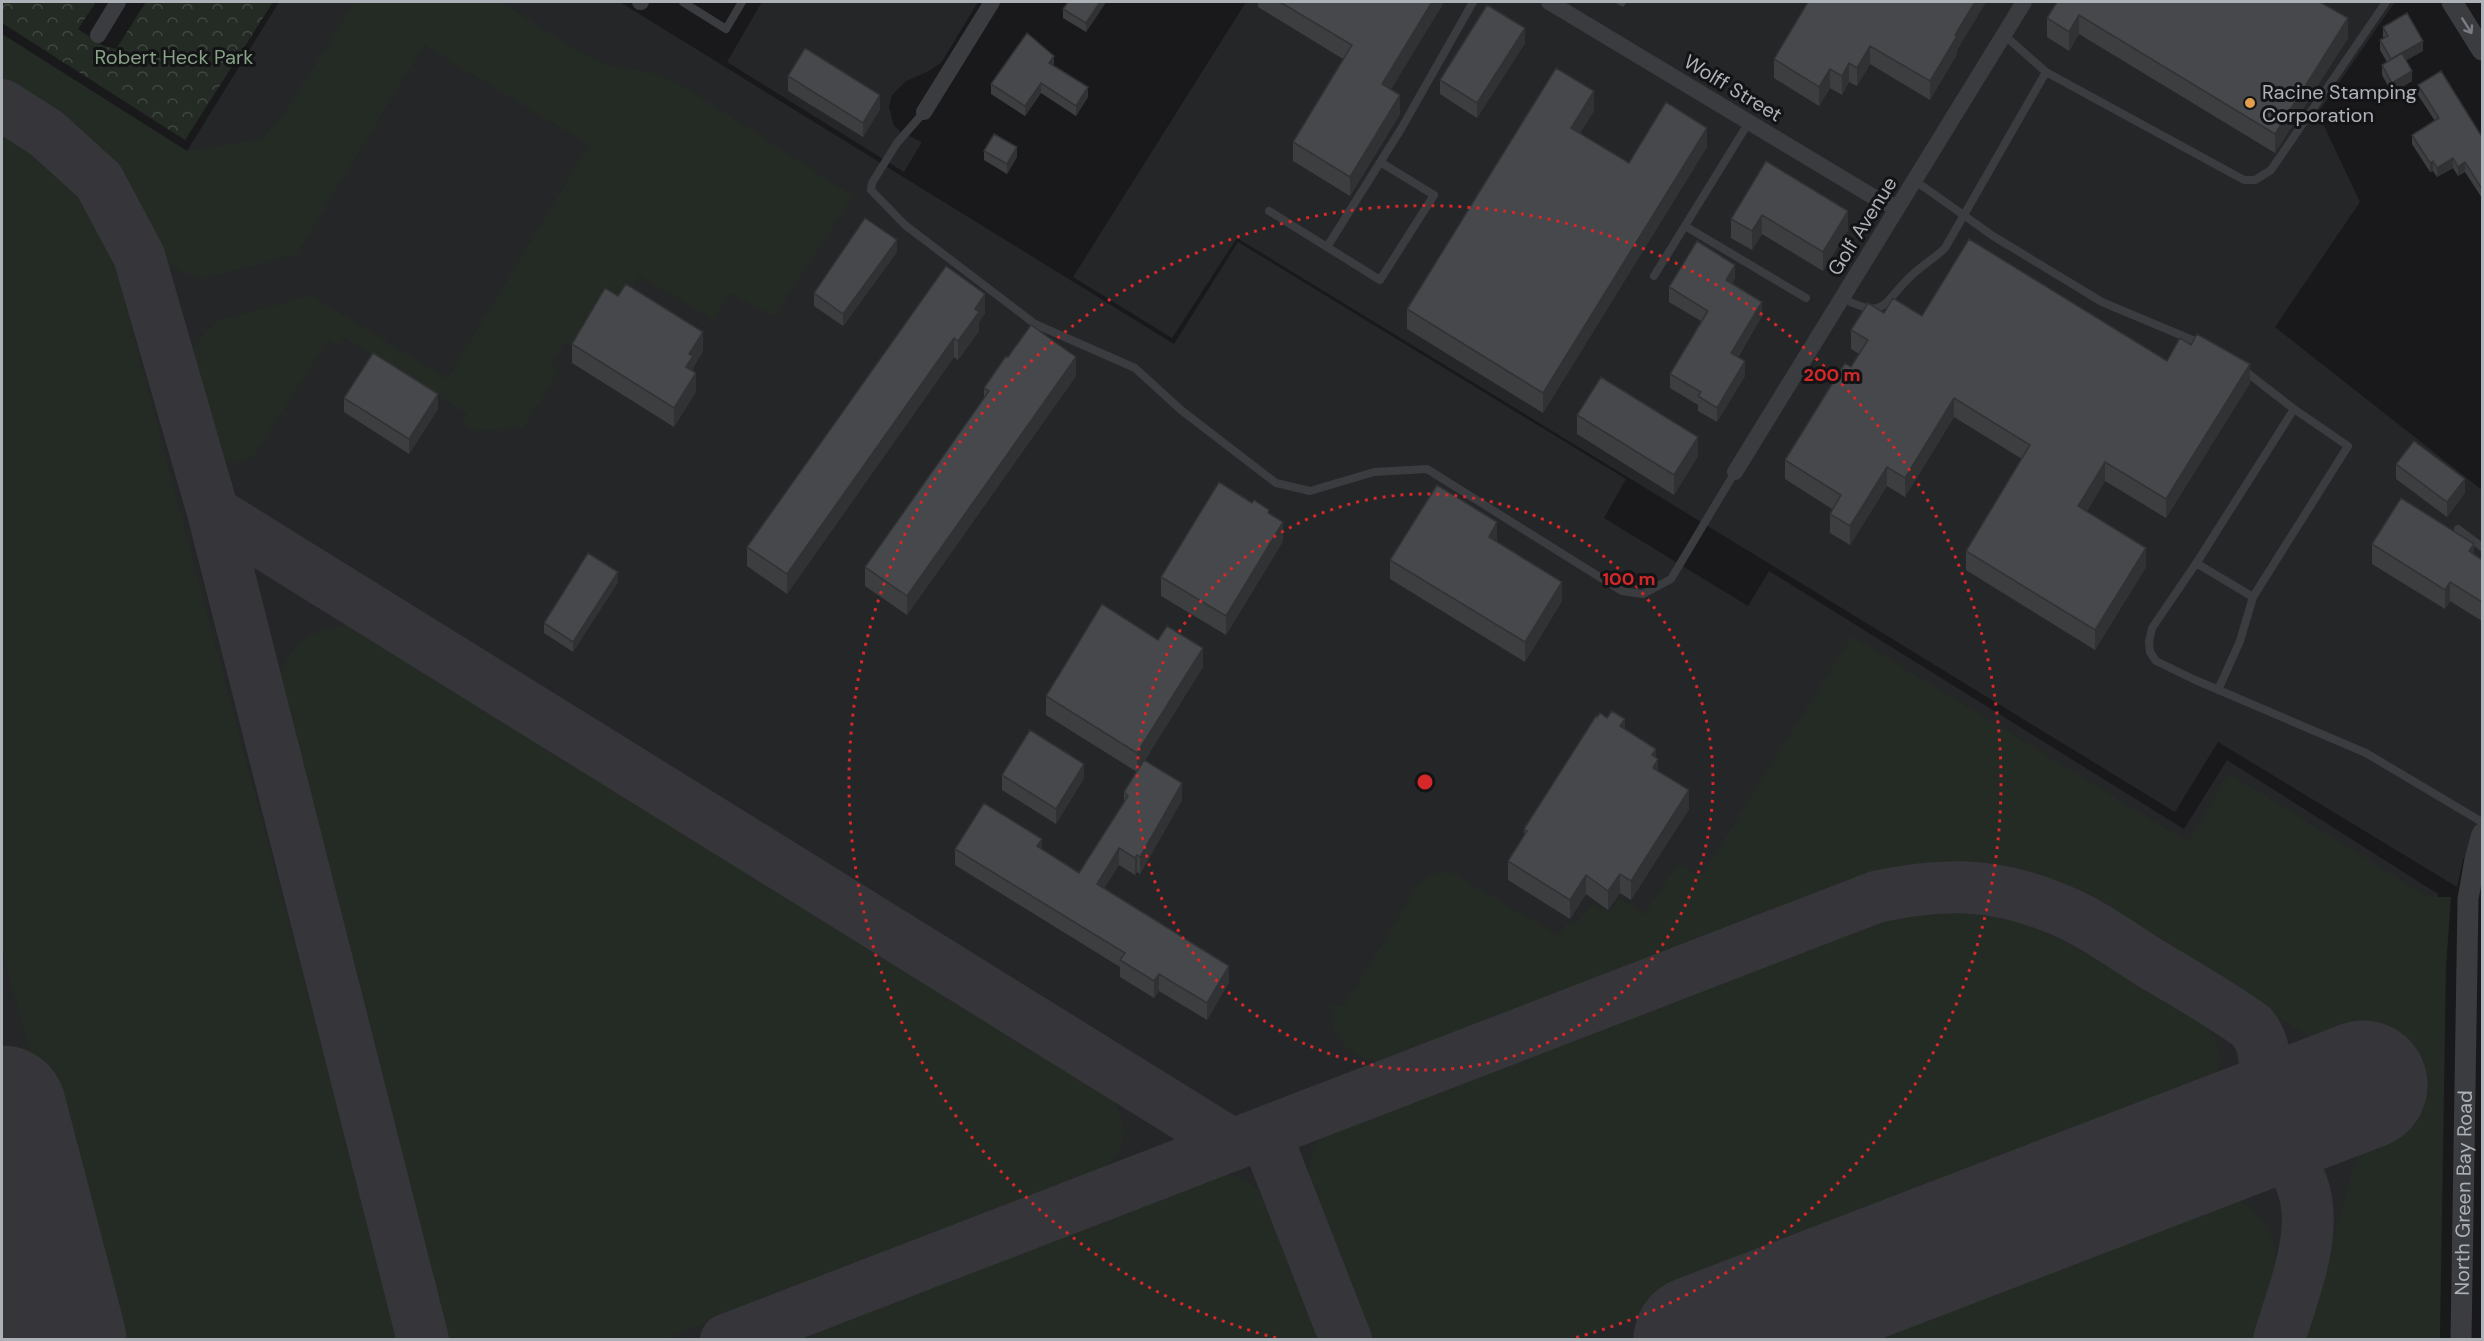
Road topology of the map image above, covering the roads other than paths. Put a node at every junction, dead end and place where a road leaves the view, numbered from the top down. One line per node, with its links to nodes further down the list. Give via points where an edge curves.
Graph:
1 (118, 2): 10 (street)
2 (683, 2): 3 (lane, via 726,28)
3 (742, 2)
4 (992, 2): 14 (street)
5 (1473, 2): 16 (lane)
6 (1550, 2): 15 (street, Wolff Street)
7 (2024, 2): 11 (street, Golf Avenue)
8 (2386, 2): 13 (lane, via 2271,170 2255,180 2244,180)
9 (2454, 2): 12 (street, one-way to 12)
10 (98, 34)
11 (2003, 34): 13 (lane); 17 (street, Golf Avenue)
12 (2482, 50)
13 (2046, 72): 20 (lane)
14 (924, 112): 29 (lane, via 897,143 871,190 905,225 1035,324 1135,368 1181,410 1276,483 1310,491 1374,472 1427,469 1622,591 1643,594 1671,579)
15 (1749, 122): 18 (street, Wolff Street); 21 (lane)
16 (1380, 162): 22 (lane); 22 (lane, via 1434,195 1380,280)
17 (1914, 180): 18 (street, Golf Avenue); 20 (lane)
18 (1897, 208): 25 (street, Golf Avenue)
19 (1269, 211): 22 (lane)
20 (1964, 217): 25 (lane, via 1945,248 1914,273 1886,305 1867,309); 26 (lane, via 2102,302)
21 (1685, 226): 23 (lane); 24 (lane)
22 (1327, 247)
23 (1654, 276)
24 (1806, 298)
25 (1842, 298): 29 (street, Golf Avenue)
26 (2211, 349)
27 (2237, 365): 28 (lane)
28 (2294, 409): 32 (lane); 33 (lane, via 2348,446)
29 (1735, 472)
30 (2458, 529): 31 (lane)
31 (2482, 547)
32 (2196, 563): 33 (lane); 34 (lane, via 2152,628 2149,642 2156,661)
33 (2253, 597): 34 (lane, via 2240,641)
34 (2218, 690): 35 (lane, via 2366,753)
35 (2482, 822)
36 (2482, 834): 37 (street, North Green Bay Road, via 2468,898)
37 (2461, 1340)

